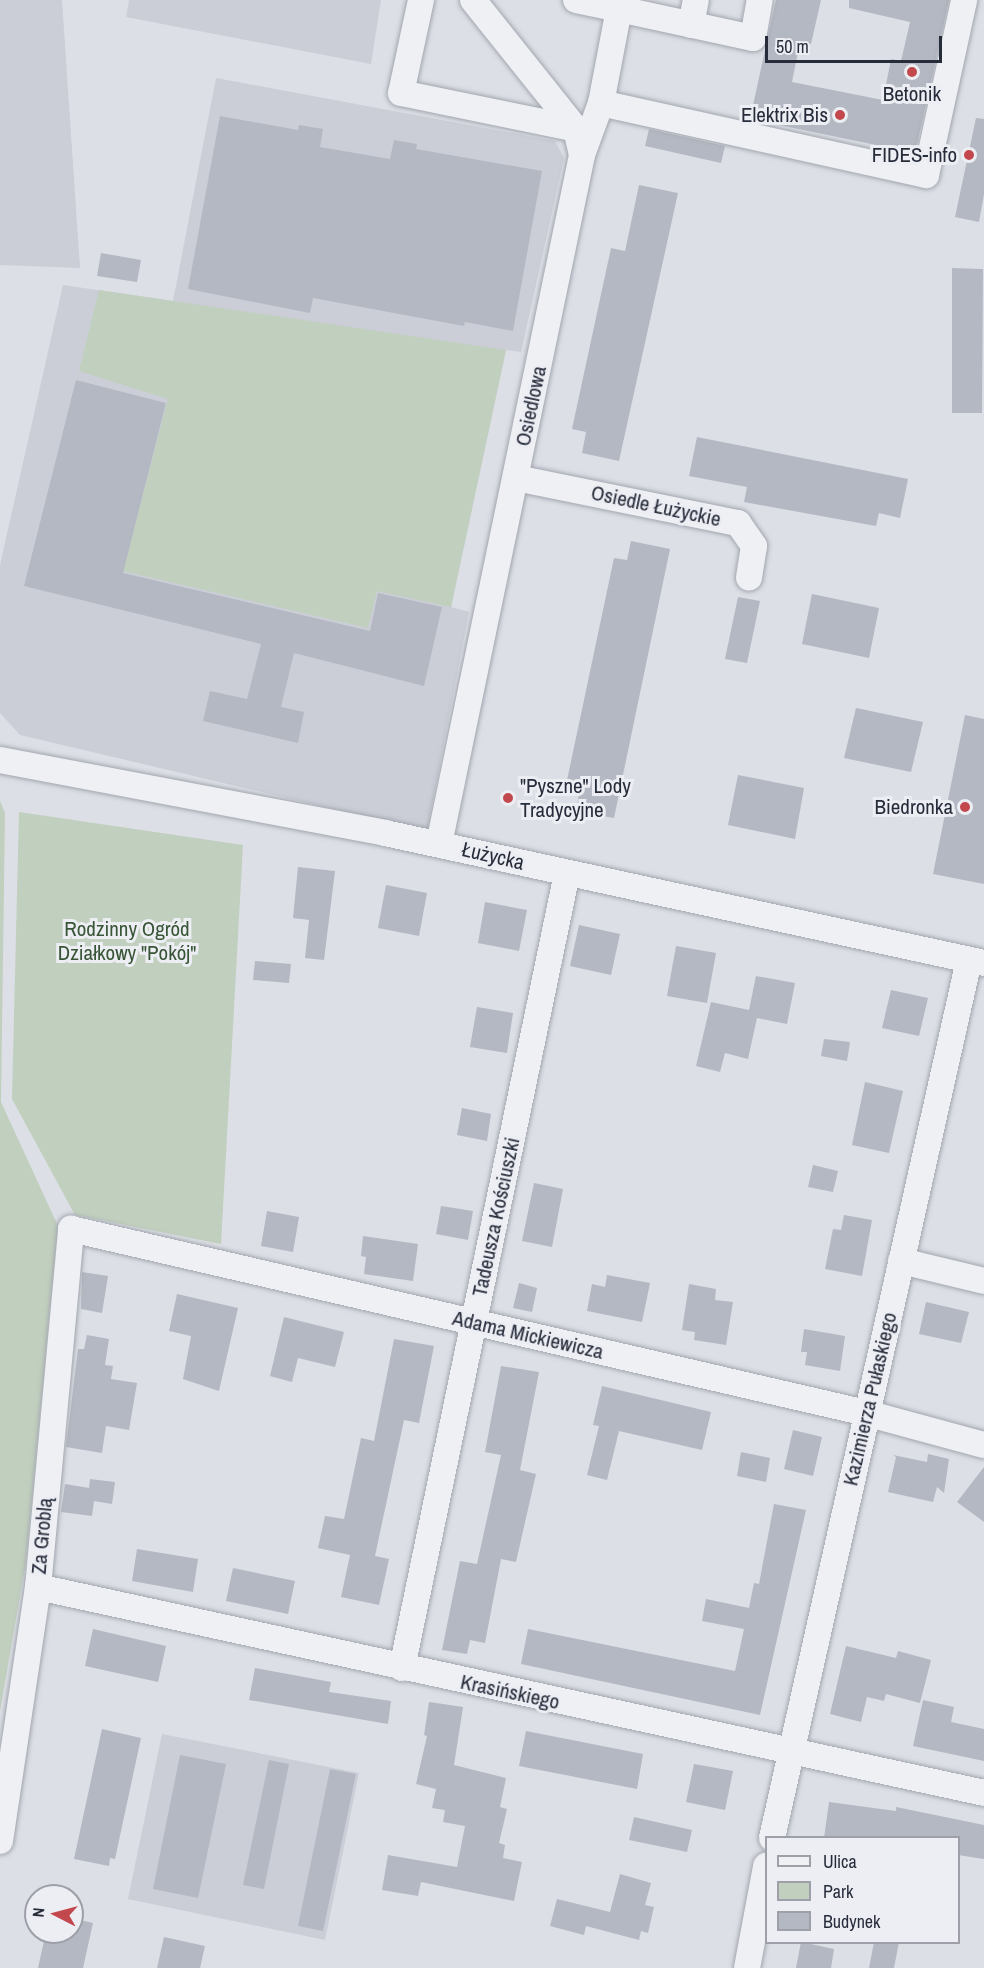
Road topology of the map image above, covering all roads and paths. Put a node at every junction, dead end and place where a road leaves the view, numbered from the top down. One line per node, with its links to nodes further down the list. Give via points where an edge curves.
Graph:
1 (421, 0): 10 (street, via 401,93)
2 (473, 0): 10 (street, Osiedlowa)
3 (576, 0): 7 (street)
4 (696, 0): 8 (street)
5 (760, 0): 8 (street, via 753,38)
6 (964, 0): 9 (street, via 926,175)
7 (619, 9): 8 (street); 9 (street)
8 (691, 25)
9 (601, 103): 11 (street)
10 (576, 129): 11 (street, Osiedlowa)
11 (582, 155): 12 (street, Osiedlowa)
12 (516, 478): 13 (street, Osiedle Łużyckie, via 738,523 754,546); 15 (street, Osiedlowa)
13 (748, 578)
14 (0, 760): 15 (street, Łużycka)
15 (440, 844): 16 (street, Łużycka)
16 (567, 873): 17 (street, Łużycka); 21 (street, Tadeusza Kościuszki)
17 (976, 962): 19 (street, Kazimierza Pułaskiego)
18 (71, 1229): 21 (street, Adama Mickiewicza); 24 (street, Za Groblą)
19 (901, 1261): 20 (street); 22 (street, Kazimierza Pułaskiego)
20 (984, 1281)
21 (474, 1322): 22 (street, Adama Mickiewicza); 25 (street, Tadeusza Kościuszki)
22 (867, 1413): 23 (street, Adama Mickiewicza); 26 (street, Kazimierza Pułaskiego)
23 (984, 1445)
24 (38, 1587): 25 (street, Krasińskiego); 29 (street, Za Groblą)
25 (402, 1668): 26 (street, Krasińskiego)
26 (789, 1752): 27 (street, Krasińskiego); 28 (street, Kazimierza Pułaskiego)
27 (984, 1793)
28 (772, 1836)
29 (0, 1841)
30 (765, 1871): 31 (street)
31 (747, 1968)

